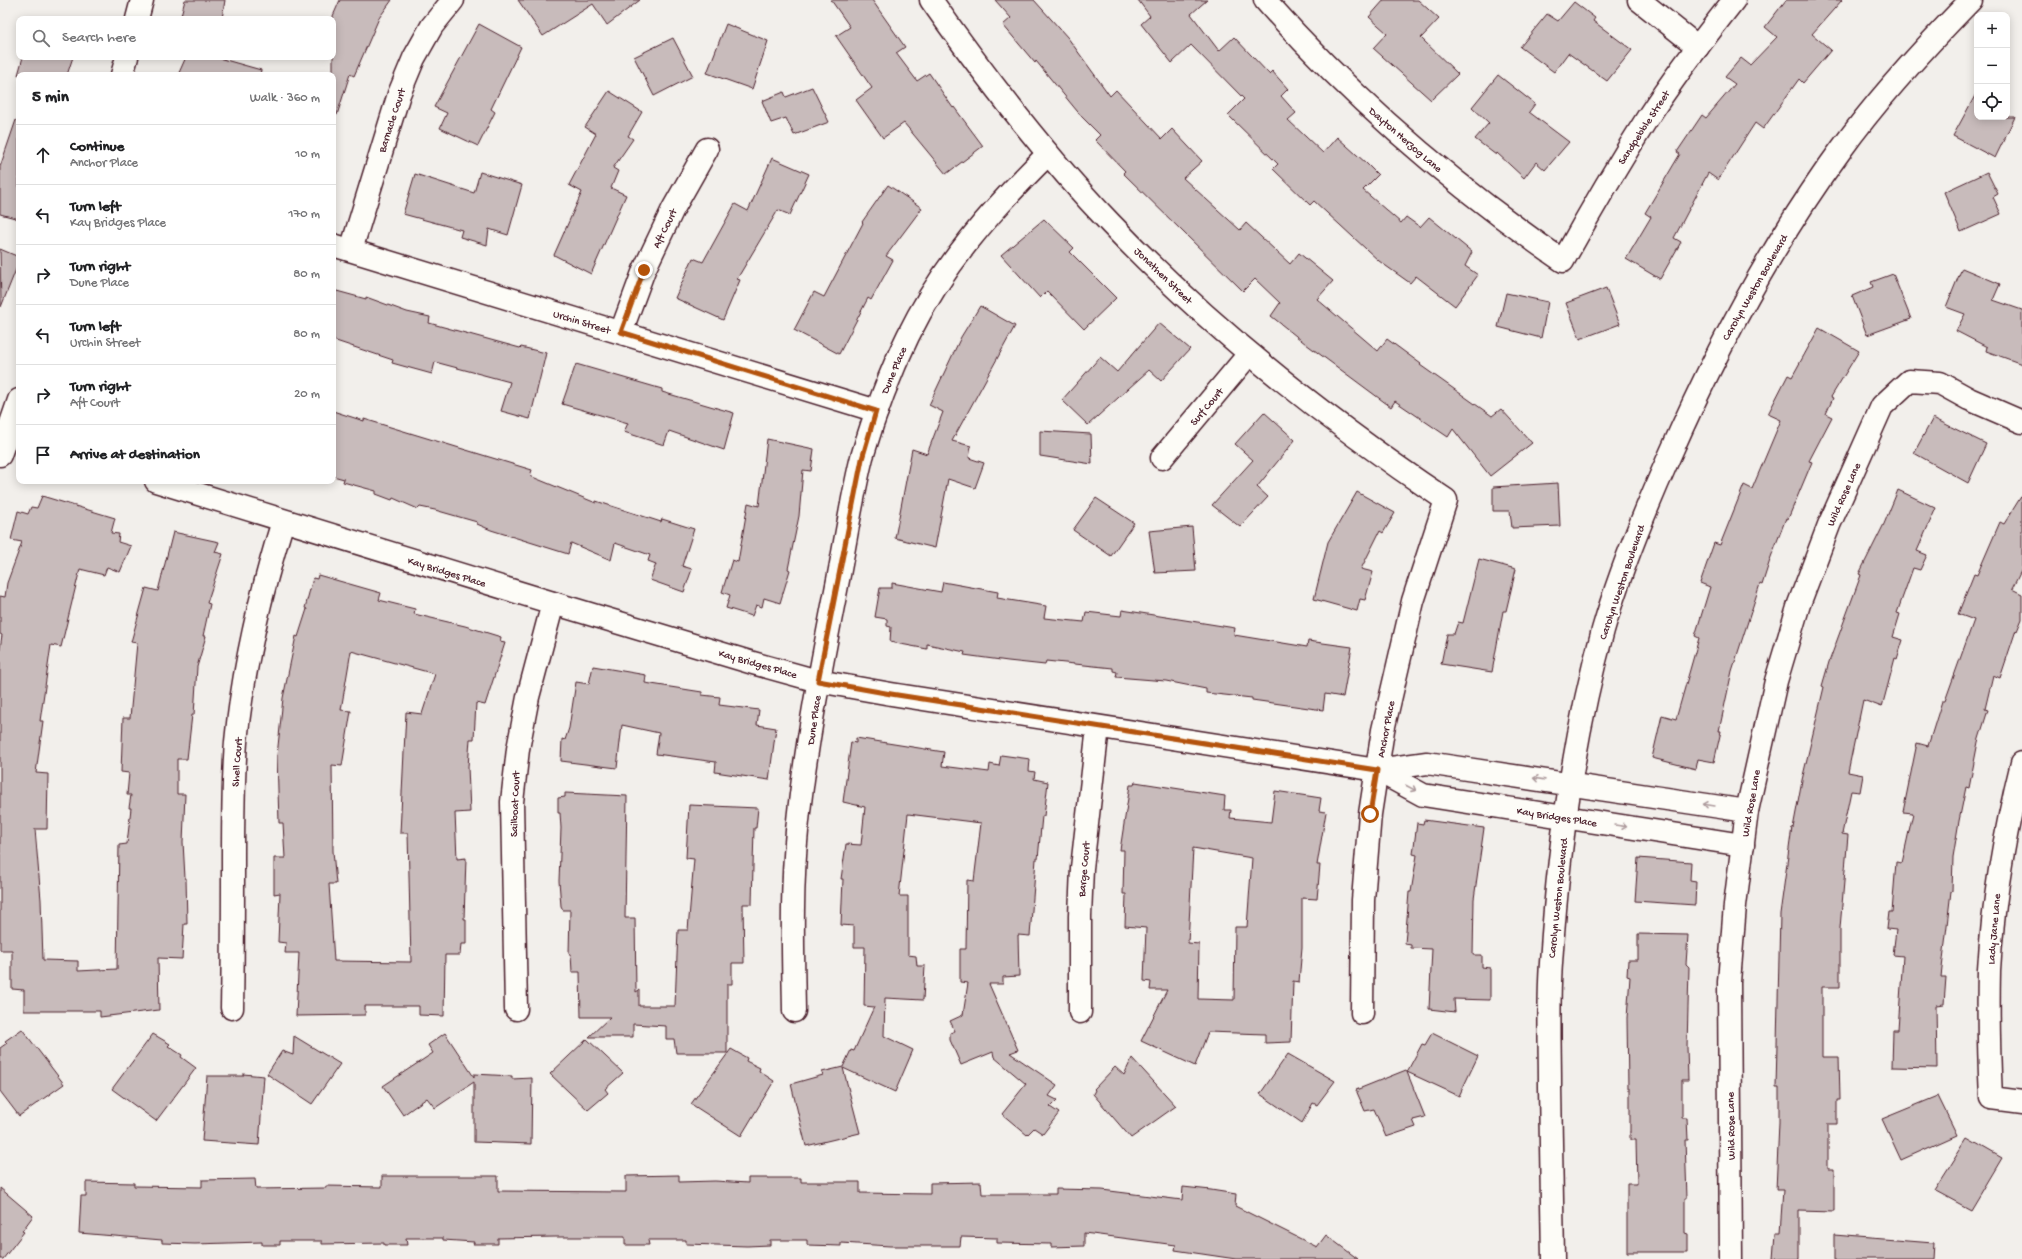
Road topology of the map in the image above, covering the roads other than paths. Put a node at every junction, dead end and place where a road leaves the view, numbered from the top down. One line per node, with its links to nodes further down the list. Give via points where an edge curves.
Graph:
1 (142, 0): 8 (street)
2 (453, 0): 14 (street, Barnacle Court, via 414,58)
3 (930, 0): 13 (street, Jonathen Street, via 976,64)
4 (1265, 0): 15 (street, Dayton Herzog Lane, via 1349,89 1408,143 1469,193)
5 (1639, 0): 9 (street)
6 (1734, 0): 9 (street, Sandpebble Street)
7 (1971, 0): 32 (street, Carolyn Weston Boulevard, via 1890,89 1840,150 1781,240 1733,321 1698,389 1635,540 1604,628 1585,702)
8 (138, 16)
9 (1698, 47): 15 (street, Sandpebble Street, via 1648,117)
10 (126, 60): 11 (street)
11 (123, 72)
12 (707, 149): 16 (street, Aft Court, via 673,209 644,270)
13 (1048, 154): 17 (street, Jonathen Street, via 1110,223 1166,279); 18 (street, Dune Place, via 1007,194 970,238 937,284 908,335)
14 (342, 247): 16 (street, Urchin Street)
15 (1563, 261)
16 (621, 332): 18 (street, Urchin Street)
17 (1249, 354): 23 (street, Surf Court); 25 (street, Jonathen Street, via 1322,413)
18 (876, 411): 28 (street, Dune Place, via 862,459)
19 (16, 418): 21 (street)
20 (2022, 422): 33 (street, Wild Rose Lane, via 1940,384 1909,381 1882,406 1829,525 1801,596 1776,681)
21 (13, 436): 22 (street)
22 (0, 455)
23 (1162, 458)
24 (166, 484): 26 (street, Kay Bridges Place)
25 (1446, 500): 31 (street, Anchor Place, via 1413,601 1383,730)
26 (283, 520): 27 (street, Kay Bridges Place); 37 (street, Shell Court, via 257,618 244,682 236,742 233,805)
27 (552, 603): 28 (street, Kay Bridges Place); 38 (street, Sailboat Court, via 528,697 518,749 512,802)
28 (818, 681): 29 (street, Kay Bridges Place); 39 (street, Dune Place, via 797,831 793,899)
29 (1098, 727): 31 (street, Kay Bridges Place); 40 (street, Barge Court, via 1082,868)
30 (2022, 764): 35 (street, Lady Jane Lane)
31 (1377, 770): 32 (street, Kay Bridges Place, one-way to 31, via 1427,763); 34 (street, Kay Bridges Place, one-way to 34, via 1423,795); 41 (street, Anchor Place, via 1362,900)
32 (1570, 784): 33 (street, Kay Bridges Place, one-way to 32); 34 (street, Carolyn Weston Boulevard)
33 (1747, 811): 36 (street, Wild Rose Lane)
34 (1566, 817): 36 (street, Kay Bridges Place, one-way to 36); 43 (street, Carolyn Weston Boulevard, via 1550,965)
35 (2015, 817): 42 (street, Lady Jane Lane, via 1996,898 1990,970 1988,1043 1991,1098)
36 (1743, 845): 44 (street, Wild Rose Lane, via 1729,982)
37 (232, 1008)
38 (516, 1009)
39 (794, 1011)
40 (1080, 1012)
41 (1362, 1013)
42 (2022, 1102)
43 (1553, 1259)
44 (1731, 1259)

